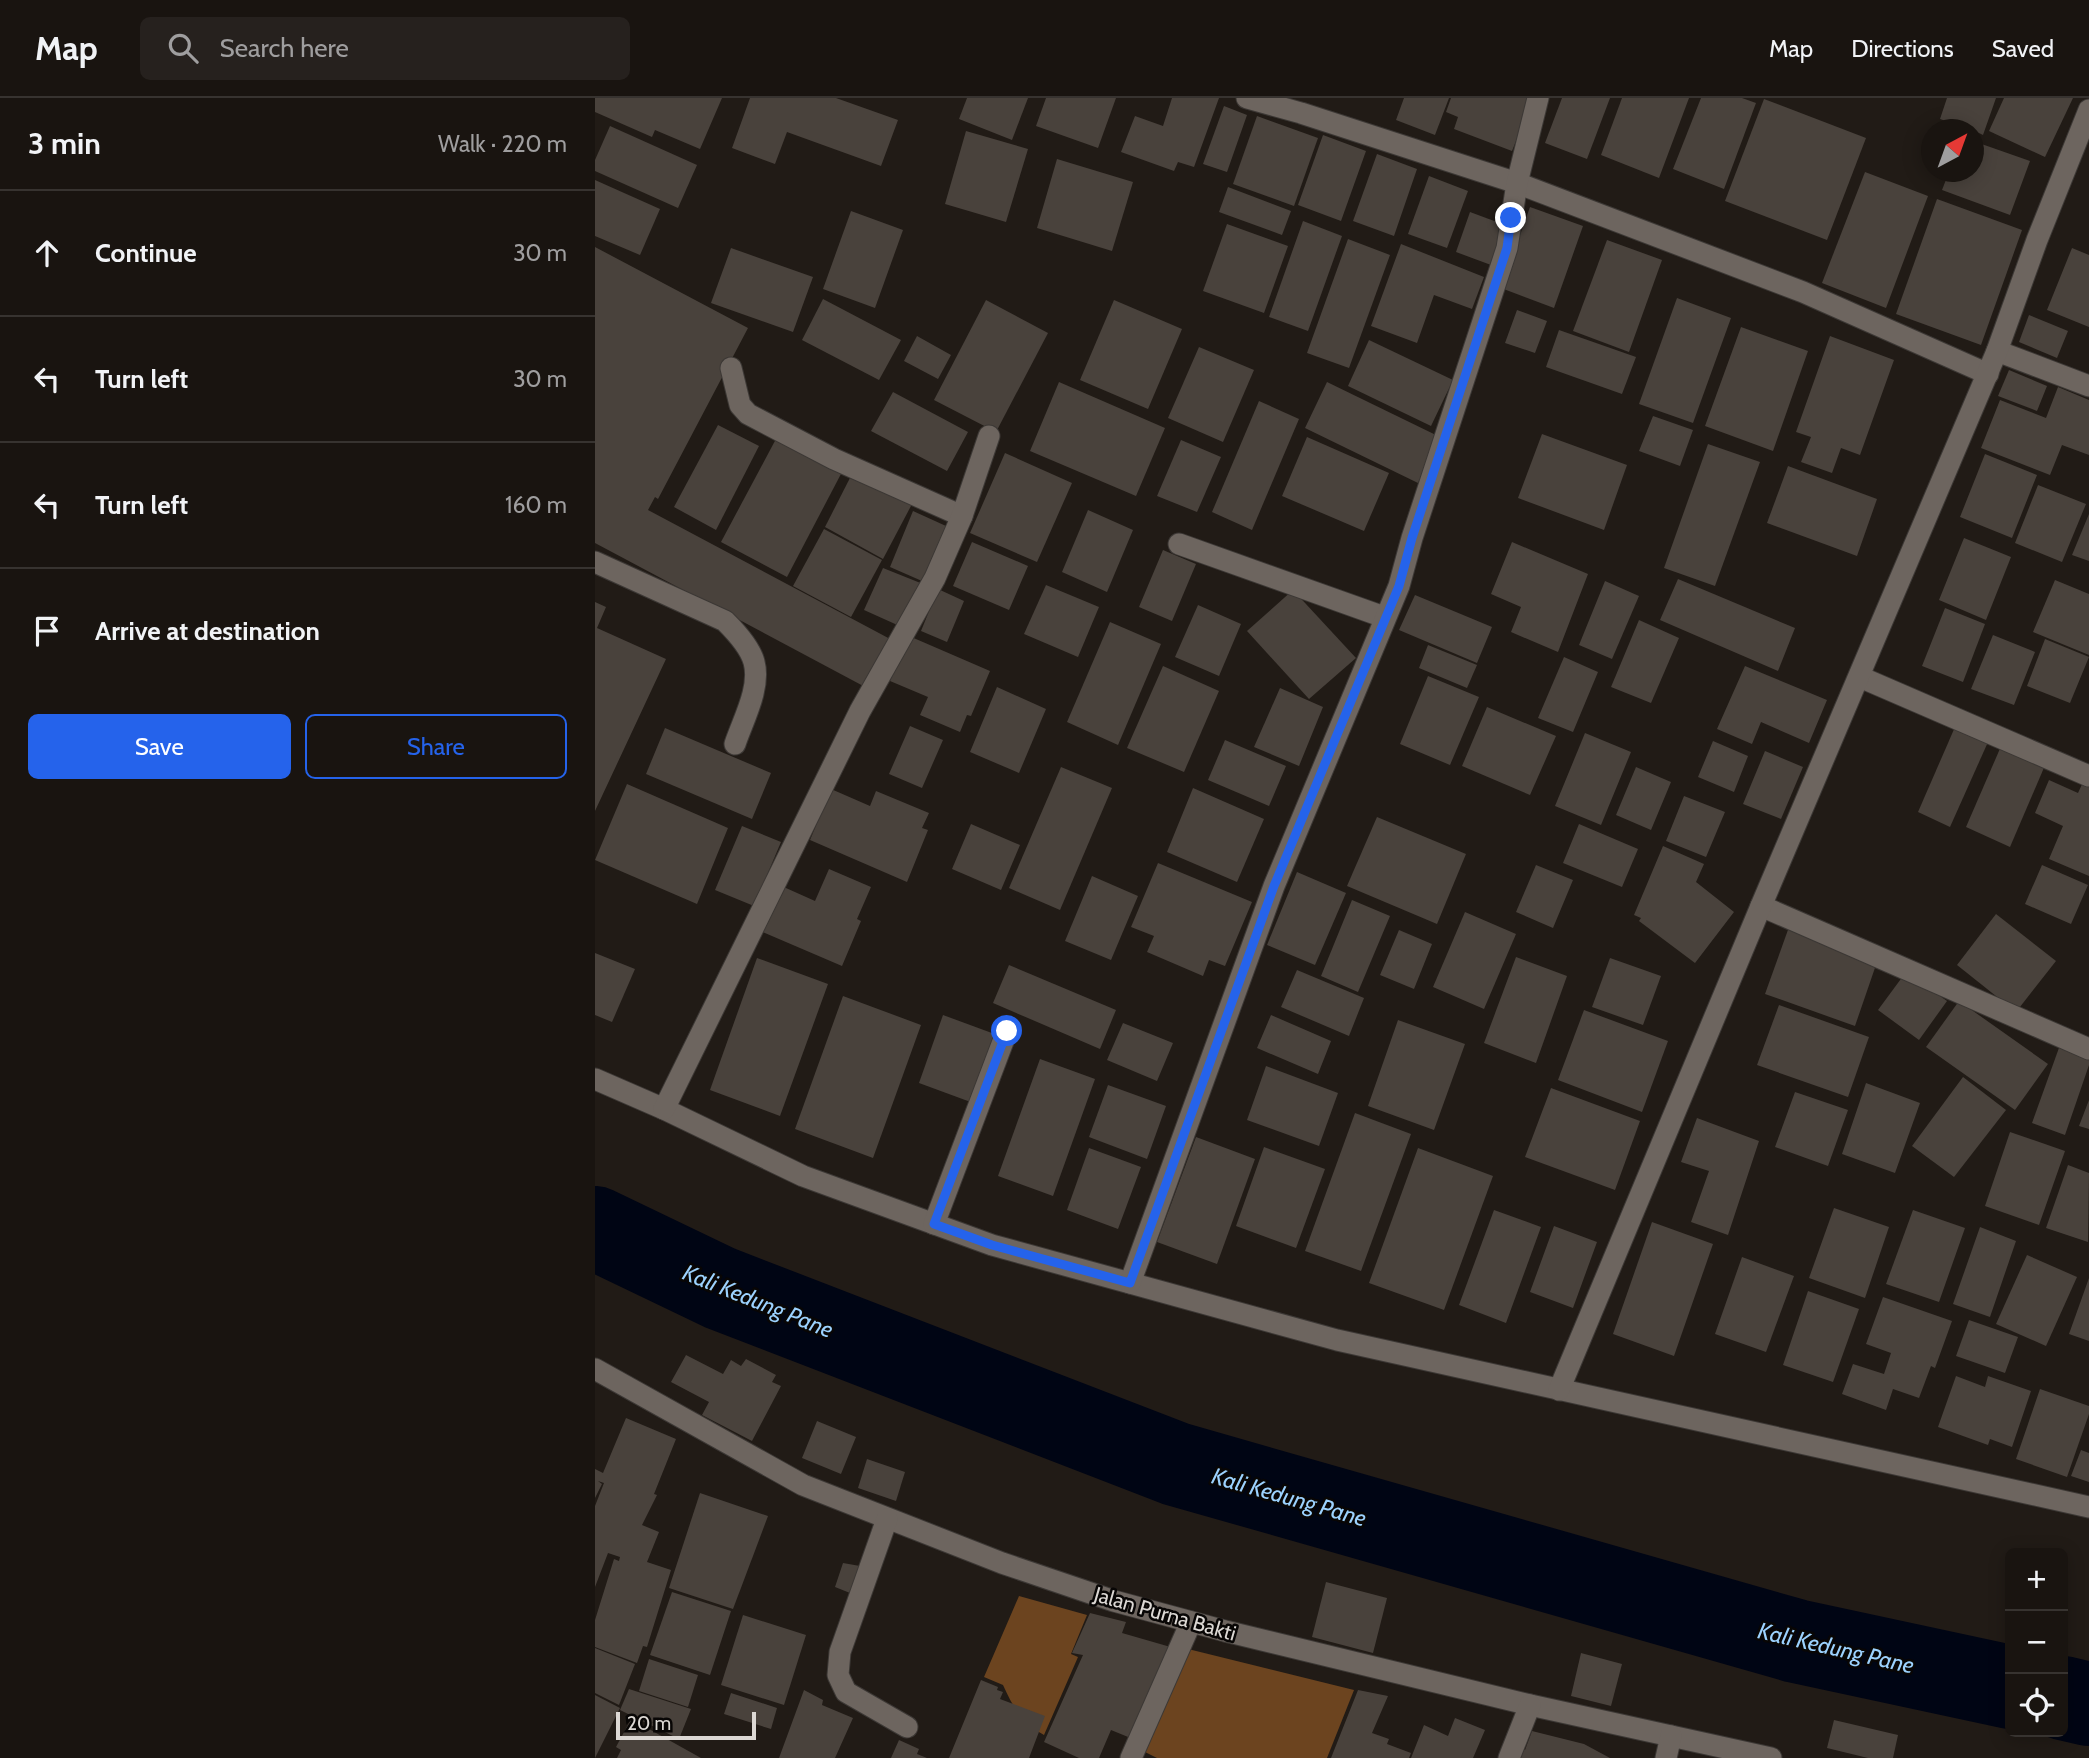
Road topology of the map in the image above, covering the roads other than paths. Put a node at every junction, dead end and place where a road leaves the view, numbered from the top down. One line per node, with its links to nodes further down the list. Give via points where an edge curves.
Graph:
1 (1247, 98): 4 (street)
2 (1538, 98): 4 (street)
3 (2089, 110): 5 (street)
4 (1517, 183): 7 (street, via 1803,292); 13 (street, via 1507,248 1399,586)
5 (1997, 351): 7 (street); 8 (street)
6 (731, 368): 10 (street, via 740,405 748,414)
7 (1988, 374): 14 (street)
8 (2089, 386)
9 (989, 436): 10 (street)
10 (961, 516): 21 (street, via 935,578 860,711)
11 (1179, 544): 13 (street)
12 (595, 562): 15 (street, via 725,621 739,636 754,662 754,690)
13 (1384, 617): 23 (street, via 1274,886)
14 (1860, 677): 16 (street); 17 (street)
15 (735, 744)
16 (2089, 776)
17 (1761, 905): 19 (street); 25 (street)
18 (1007, 1031): 22 (street)
19 (2089, 1049)
20 (595, 1079): 21 (street)
21 (664, 1109): 22 (street, via 803,1177)
22 (934, 1224): 23 (street)
23 (1130, 1283): 25 (street, via 1336,1340)
24 (595, 1369): 27 (street, Jalan Purna Bakti, via 803,1485)
25 (1559, 1390): 26 (street)
26 (2089, 1507)
27 (887, 1519): 28 (street, Jalan Purna Bakti, via 1076,1588); 30 (street, via 840,1652 838,1675 846,1692)
28 (1191, 1622): 29 (street, Jalan Purna Bakti); 32 (street)
29 (1530, 1705): 31 (street, Jalan Purna Bakti); 33 (street)
30 (907, 1727)
31 (1671, 1736): 34 (street); 35 (street, Jalan Purna Bakti)
32 (1132, 1758)
33 (1509, 1758)
34 (1666, 1758)
35 (1771, 1758)

